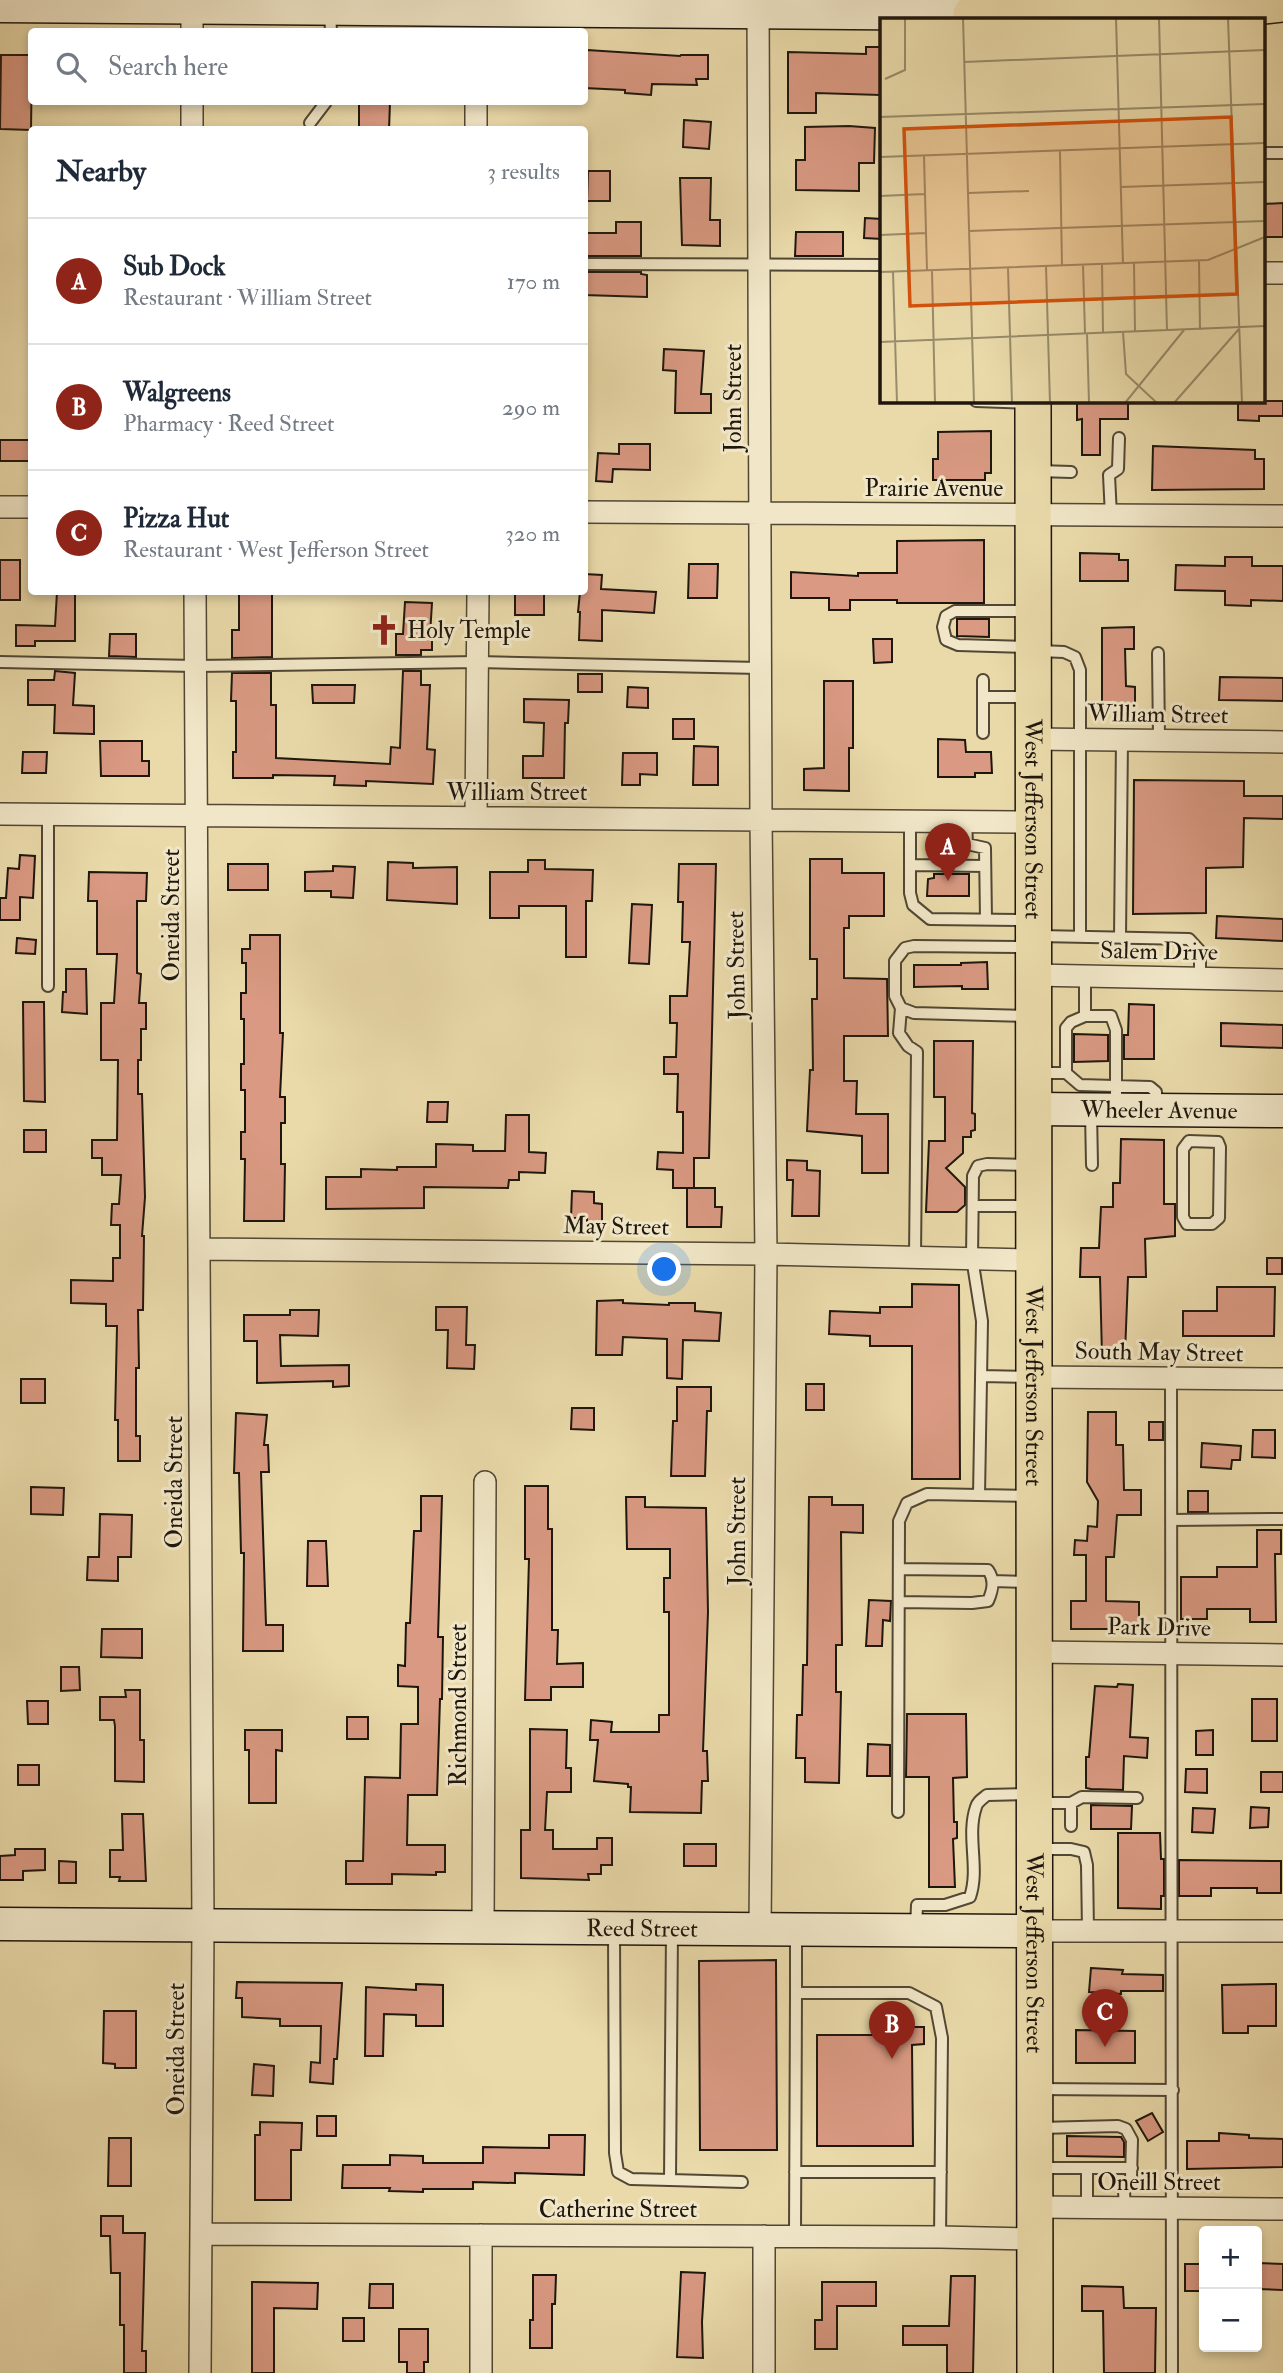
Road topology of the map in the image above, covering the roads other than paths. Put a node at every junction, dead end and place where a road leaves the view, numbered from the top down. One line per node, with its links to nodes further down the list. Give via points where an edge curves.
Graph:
1 (46, 3): 3 (street); 6 (street)
2 (1283, 4): 8 (main road)
3 (0, 6)
4 (758, 6): 7 (street); 9 (street); 19 (street, John Street)
5 (970, 11): 9 (street); 10 (main road)
6 (192, 13): 11 (street)
7 (475, 14): 11 (street)
8 (1145, 15): 10 (main road)
9 (904, 16)
10 (1070, 16)
11 (330, 20)
12 (192, 105): 16 (street)
13 (324, 105): 15 (lane)
14 (476, 105): 17 (street)
15 (310, 123)
16 (192, 126)
17 (476, 126)
18 (588, 264): 19 (lane)
19 (759, 265): 20 (lane); 28 (street, John Street)
20 (880, 265)
21 (1033, 402): 23 (main road, West Jefferson Street)
22 (1119, 438): 30 (lane, via 1118,469 1109,475)
23 (1033, 471): 24 (lane); 29 (main road, West Jefferson Street)
24 (1072, 472)
25 (0, 507): 26 (street)
26 (28, 507)
27 (588, 512): 28 (street, Prairie Avenue)
28 (760, 513): 29 (street, Prairie Avenue); 40 (street, John Street)
29 (1033, 515): 30 (street, Prairie Avenue); 34 (main road, West Jefferson Street)
30 (1111, 516): 31 (street, Prairie Avenue)
31 (1283, 516)
32 (195, 595): 39 (street, Oneida Street)
33 (478, 595): 38 (street)
34 (1033, 611): 35 (main road, West Jefferson Street); 35 (lane, via 955,611 946,616 943,627 946,640 958,645)
35 (1033, 649): 43 (main road, West Jefferson Street); 46 (lane, via 1075,657 1080,670)
36 (1158, 653): 48 (lane)
37 (0, 662): 39 (lane)
38 (478, 662): 39 (lane); 40 (lane); 53 (street)
39 (195, 666): 52 (street, Oneida Street)
40 (761, 668): 54 (street, John Street)
41 (983, 680): 42 (lane)
42 (983, 696): 43 (lane); 44 (lane)
43 (1033, 697): 45 (main road, West Jefferson Street)
44 (983, 733)
45 (1033, 739): 46 (street, William Street); 57 (main road, West Jefferson Street)
46 (1081, 739): 47 (street, William Street); 61 (lane)
47 (1122, 739): 48 (street, William Street); 62 (lane)
48 (1160, 740): 49 (street, William Street)
49 (1283, 742)
50 (0, 814): 51 (street, William Street)
51 (48, 814): 52 (street, William Street); 67 (lane)
52 (196, 816): 53 (street, William Street); 80 (street, Oneida Street)
53 (476, 817): 54 (street, William Street)
54 (761, 820): 55 (street, William Street); 81 (street, John Street)
55 (911, 821): 56 (street, William Street); 58 (lane)
56 (966, 821): 57 (street, William Street); 59 (lane, via 967,844 985,848)
57 (1033, 822): 63 (main road, West Jefferson Street)
58 (910, 865): 59 (lane); 60 (lane, via 913,905 930,919)
59 (985, 866): 60 (lane)
60 (986, 920): 63 (lane)
61 (1080, 937): 62 (lane); 63 (lane)
62 (1120, 938): 65 (lane, via 1189,939 1200,951)
63 (1033, 945): 64 (street, Salem Drive); 68 (lane, via 905,948 895,961 895,996); 70 (main road, West Jefferson Street)
64 (1085, 976): 65 (street, Salem Drive); 69 (lane)
65 (1200, 978): 66 (street, Salem Drive)
66 (1283, 980)
67 (48, 986)
68 (901, 1008): 70 (lane); 82 (lane, via 899,1033 917,1052)
69 (1085, 1016): 70 (lane); 72 (lane, via 1111,1017 1116,1030)
70 (1047, 1026): 71 (main road, West Jefferson Street)
71 (1050, 1073): 72 (lane); 73 (main road, West Jefferson Street)
72 (1108, 1102): 73 (street, Wheeler Avenue); 75 (street, Wheeler Avenue, via 1156,1110); 77 (lane)
73 (1033, 1109): 76 (main road, West Jefferson Street)
74 (1283, 1111): 75 (street, Wheeler Avenue)
75 (1199, 1126): 75 (lane, via 1220,1147 1219,1218 1212,1224 1186,1224 1183,1217 1183,1149)
76 (1034, 1165): 78 (lane, via 978,1166 973,1176); 79 (main road, West Jefferson Street)
77 (1092, 1165)
78 (973, 1206): 79 (lane); 83 (lane)
79 (1034, 1206): 84 (main road, West Jefferson Street)
80 (199, 1249): 81 (street, May Street); 108 (street, Oneida Street)
81 (766, 1254): 82 (street, May Street); 112 (street, John Street)
82 (915, 1257): 83 (street, May Street)
83 (972, 1258): 84 (street, May Street); 85 (lane, via 982,1321)
84 (1034, 1260): 86 (main road, West Jefferson Street)
85 (981, 1376): 86 (lane); 90 (lane)
86 (1034, 1377): 87 (street, South May Street); 91 (main road, West Jefferson Street)
87 (1171, 1378): 88 (street, South May Street); 92 (lane)
88 (1283, 1379)
89 (485, 1482): 109 (street, Richmond Street)
90 (979, 1495): 91 (lane); 94 (lane, via 927,1494 907,1503 899,1521)
91 (1034, 1496): 96 (main road, West Jefferson Street)
92 (1171, 1520): 93 (lane); 99 (lane)
93 (1283, 1520)
94 (899, 1569): 95 (lane, via 989,1570); 97 (lane)
95 (993, 1581): 96 (lane); 97 (lane, via 988,1601)
96 (1034, 1583): 98 (main road, West Jefferson Street)
97 (899, 1602): 104 (lane)
98 (1034, 1653): 99 (street, Park Drive); 102 (main road, West Jefferson Street)
99 (1171, 1654): 100 (street, Park Drive); 116 (lane)
100 (1283, 1655)
101 (1137, 1798): 103 (lane, via 1082,1797)
102 (1034, 1799): 103 (lane); 106 (main road, West Jefferson Street); 114 (lane, via 986,1795 976,1805 975,1882 970,1897 945,1905 917,1905)
103 (1072, 1803): 105 (lane)
104 (898, 1812)
105 (1071, 1826)
106 (1035, 1849): 115 (lane, via 1084,1852); 117 (main road, West Jefferson Street)
107 (0, 1924): 108 (street, Reed Street)
108 (202, 1925): 109 (street, Reed Street); 135 (street, Oneida Street)
109 (483, 1927): 110 (street, Reed Street)
110 (614, 1928): 111 (street, Reed Street); 128 (lane, via 618,2172 631,2179)
111 (672, 1928): 112 (street, Reed Street); 128 (lane)
112 (760, 1929): 113 (street, Reed Street)
113 (796, 1929): 114 (street, Reed Street); 119 (lane)
114 (916, 1930): 117 (street, Reed Street)
115 (1087, 1930): 116 (street, Reed Street); 117 (street, Reed Street)
116 (1173, 1930): 118 (street, Reed Street); 121 (lane)
117 (1034, 1931): 120 (main road, West Jefferson Street)
118 (1283, 1931)
119 (796, 1993): 126 (lane); 127 (lane, via 909,1993 936,2007 942,2038)
120 (1035, 2089): 121 (lane); 122 (main road, West Jefferson Street)
121 (1173, 2090): 132 (lane)
122 (1035, 2128): 123 (main road, West Jefferson Street); 125 (lane, via 1126,2129 1132,2140)
123 (1035, 2168): 124 (lane); 134 (main road, West Jefferson Street)
124 (1087, 2168): 125 (lane); 130 (lane)
125 (1132, 2168): 131 (lane, via 1124,2191)
126 (795, 2172): 127 (lane); 138 (lane)
127 (941, 2172): 139 (lane)
128 (670, 2180): 129 (lane)
129 (742, 2182)
130 (1087, 2208): 131 (street, Oneill Street); 134 (street, Oneill Street)
131 (1125, 2208): 132 (street, Oneill Street)
132 (1172, 2208): 133 (street, Oneill Street); 144 (lane)
133 (1283, 2209)
134 (1035, 2223): 139 (street, Catherine Street); 143 (main road, West Jefferson Street)
135 (201, 2234): 136 (street, Catherine Street); 140 (street, Oneida Street)
136 (481, 2235): 137 (street, Catherine Street); 141 (street)
137 (764, 2236): 138 (street, Catherine Street); 142 (street)
138 (795, 2236): 139 (street, Catherine Street)
139 (940, 2237)
140 (200, 2373)
141 (481, 2373)
142 (764, 2373)
143 (1035, 2373)
144 (1172, 2373)

